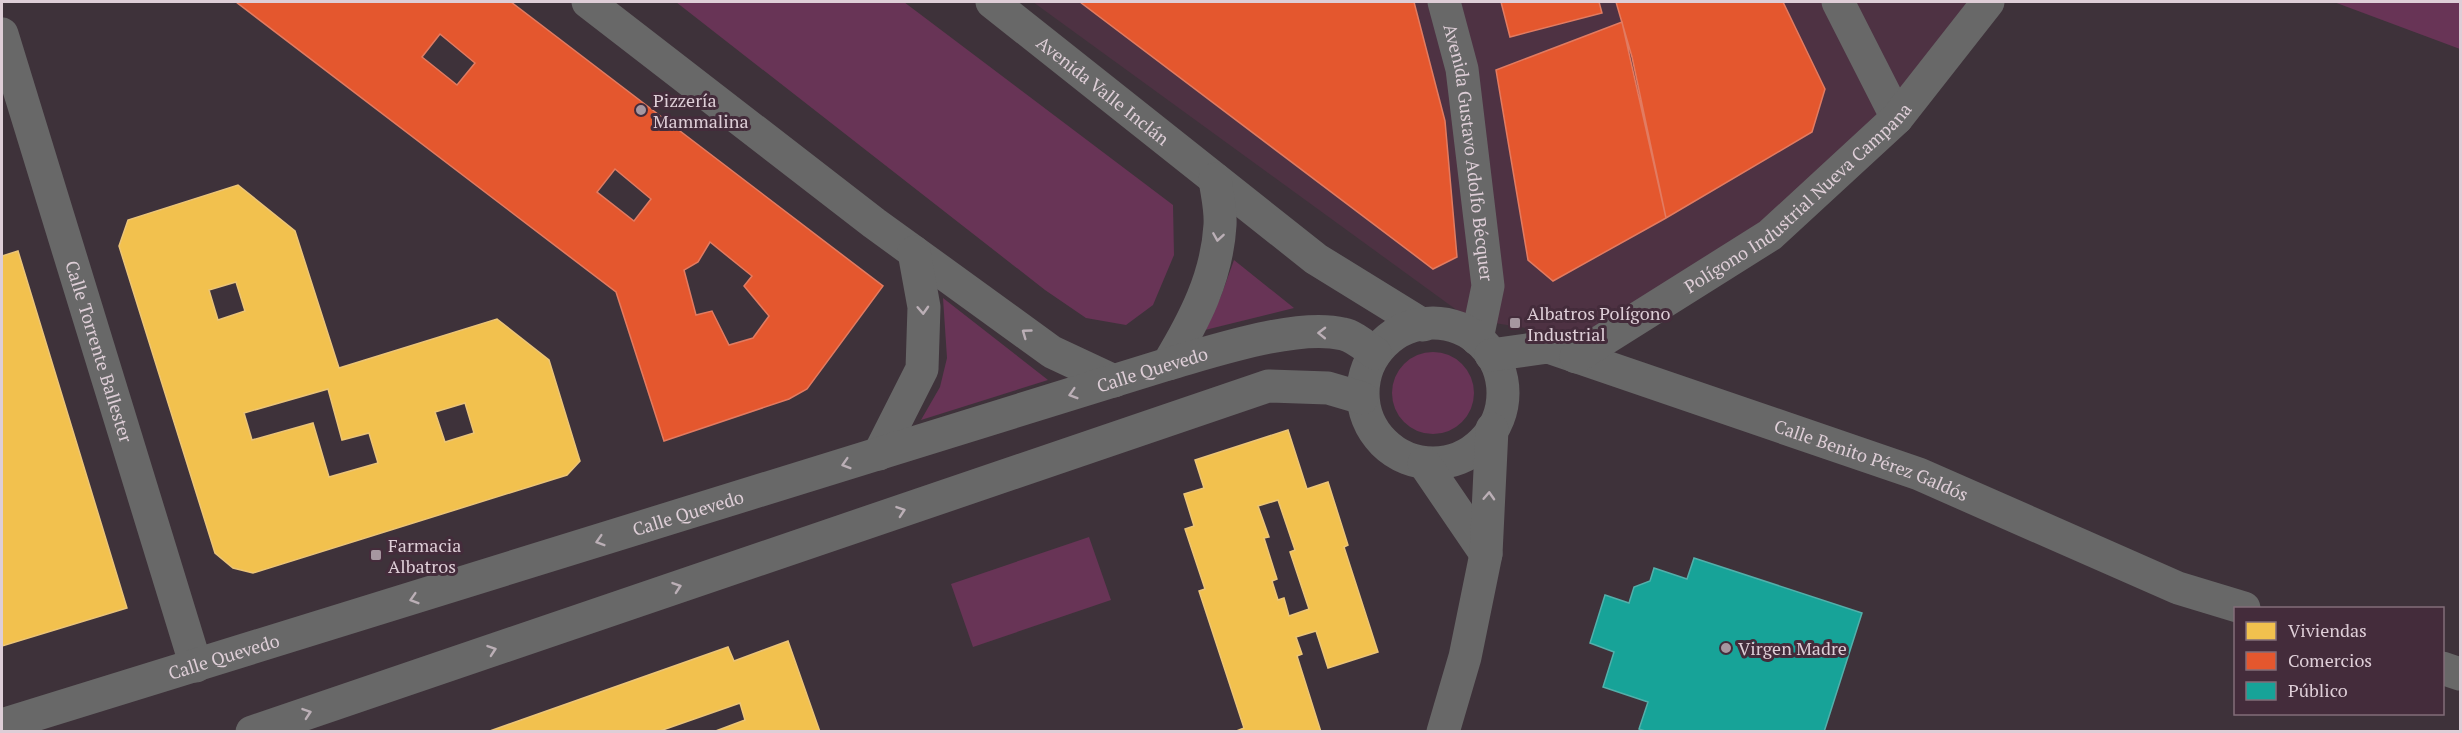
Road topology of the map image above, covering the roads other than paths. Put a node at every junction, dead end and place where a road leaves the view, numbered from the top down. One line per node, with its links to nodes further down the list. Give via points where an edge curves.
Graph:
1 (588, 2): 9 (street)
2 (992, 2): 8 (street, Avenida Valle Inclán)
3 (1444, 2): 12 (street, Avenida Gustavo Adolfo Bécquer, via 1462,69 1488,286)
4 (1838, 2): 7 (street)
5 (1988, 2): 7 (street, Polígono Industrial Nueva Campana)
6 (2, 34): 23 (street, Calle Torrente Ballester)
7 (1897, 117): 14 (street, Polígono Industrial Nueva Campana, via 1770,235)
8 (1215, 179): 10 (street, Avenida Valle Inclán); 15 (street, one-way to 15, via 1220,225 1212,277 1192,324)
9 (914, 252): 16 (street, one-way to 9, via 1052,352); 19 (street, one-way to 19, via 924,307 922,369)
10 (1316, 259): 11 (street, Avenida Valle Inclán); 13 (street, Avenida Valle Inclán)
11 (1423, 325): 12 (street, via 1436,323 1457,328); 13 (street, via 1393,335)
12 (1484, 347): 14 (street, Calle Benito Pérez Galdós, via 1548,347); 18 (street, via 1500,376 1503,398)
13 (1379, 348): 15 (street, Calle Quevedo, one-way to 15, via 1345,334 1318,332 1255,340); 17 (street, via 1365,374)
14 (1576, 357): 22 (street, Calle Benito Pérez Galdós, via 1919,474 2178,588)
15 (1168, 364): 16 (street, Calle Quevedo)
16 (1114, 381): 19 (street, Calle Quevedo, one-way to 19)
17 (1362, 398): 20 (street, via 1368,421 1382,441 1401,456); 27 (street, one-way to 17, via 1268,387 1328,388)
18 (1492, 429): 20 (street, via 1470,453 1448,462); 21 (street, one-way to 18)
19 (879, 454): 23 (street, Calle Quevedo, one-way to 23)
20 (1424, 463): 21 (street)
21 (1486, 554): 28 (street, via 1465,657)
22 (2238, 607)
23 (196, 666): 26 (street, Calle Quevedo)
24 (2444, 670): 25 (street)
25 (2460, 674)
26 (2, 725)
27 (252, 732)
28 (1443, 732)

